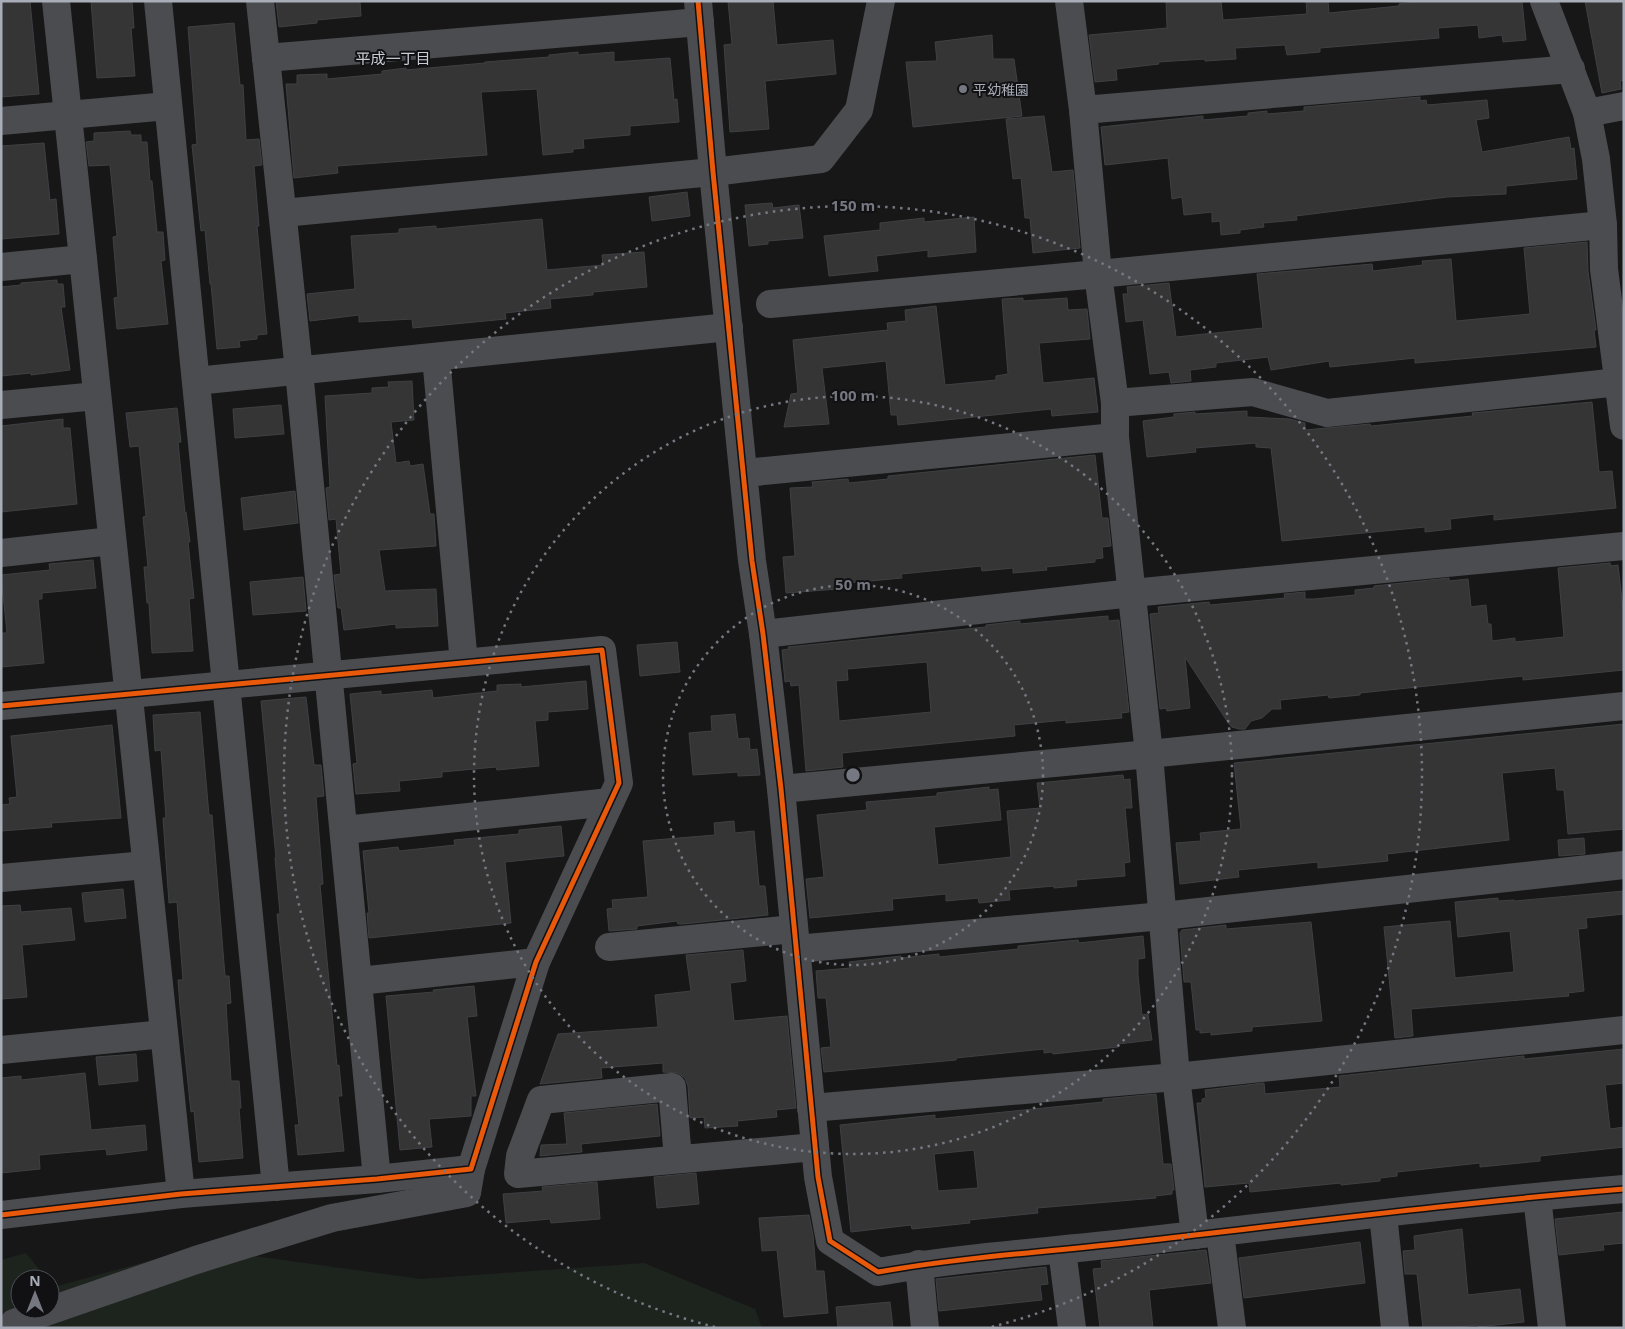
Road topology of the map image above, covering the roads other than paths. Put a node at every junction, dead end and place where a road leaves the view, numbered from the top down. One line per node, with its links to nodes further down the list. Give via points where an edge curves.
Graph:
1 (56, 1): 14 (street)
2 (158, 1): 10 (street)
3 (260, 1): 8 (street)
4 (881, 1): 16 (street, via 859,110 821,159)
5 (1069, 1): 12 (street)
6 (1544, 1): 9 (street)
7 (699, 12): 8 (street); 16 (street)
8 (266, 58): 17 (street)
9 (1571, 69): 12 (street); 13 (street)
10 (168, 106): 14 (street); 27 (street)
11 (1624, 106): 13 (street)
12 (1083, 110): 22 (street)
13 (1587, 113): 18 (street)
14 (67, 114): 15 (street); 19 (street)
15 (1, 121)
16 (713, 172): 17 (street); 24 (street)
17 (283, 213): 26 (street)
18 (1603, 225): 21 (street); 22 (street)
19 (83, 259): 20 (street); 29 (street)
20 (1, 267)
21 (1614, 268): 28 (street)
22 (1098, 274): 23 (street); 30 (street)
23 (770, 304)
24 (729, 327): 25 (street); 34 (street)
25 (436, 357): 26 (street); 40 (street)
26 (299, 371): 27 (street); 41 (street)
27 (196, 381): 42 (street)
28 (1619, 382): 30 (street, via 1327,413 1253,392); 32 (street)
29 (97, 396): 31 (street); 35 (street)
30 (1115, 404): 33 (street)
31 (1, 405)
32 (1624, 426)
33 (1115, 437): 34 (street); 38 (street)
34 (744, 473): 39 (street)
35 (112, 542): 37 (street); 43 (street)
36 (1624, 546): 38 (street)
37 (1, 553)
38 (1132, 593): 39 (street); 46 (street)
39 (763, 634): 47 (street)
40 (464, 663): 41 (street); 48 (street, via 602,650 619,783)
41 (329, 675): 42 (street); 49 (street)
42 (226, 685): 43 (street); 67 (street)
43 (128, 694): 44 (street); 50 (street)
44 (1, 706)
45 (1624, 706): 46 (street)
46 (1150, 754): 47 (street); 53 (street)
47 (781, 789): 54 (street)
48 (610, 802): 49 (street); 56 (street)
49 (344, 830): 57 (street)
50 (146, 865): 52 (street); 59 (street)
51 (1624, 865): 53 (street)
52 (1, 878)
53 (1163, 916): 54 (street); 61 (street)
54 (795, 939): 55 (street); 62 (street)
55 (609, 947)
56 (536, 962): 57 (street); 65 (street)
57 (358, 981): 66 (street)
58 (1624, 1030): 61 (street)
59 (164, 1034): 60 (street); 69 (street)
60 (1, 1050)
61 (1176, 1077): 62 (street); 73 (street)
62 (811, 1108): 63 (street)
63 (815, 1146): 64 (street); 75 (street, via 830,1241 878,1272)
64 (678, 1159): 64 (street, via 574,1169 518,1174 520,1156 541,1100 672,1087)
65 (471, 1169): 66 (street); 76 (street, via 468,1193 332,1218 108,1290 14,1323)
66 (377, 1179): 67 (street)
67 (276, 1187): 69 (street)
68 (1624, 1190): 70 (street)
69 (181, 1194): 72 (street)
70 (1537, 1197): 71 (street); 81 (street)
71 (1383, 1214): 73 (street); 80 (street)
72 (1, 1215)
73 (1208, 1234): 74 (street); 79 (street)
74 (1062, 1250): 75 (street); 78 (street)
75 (919, 1264): 77 (street)
76 (12, 1328)
77 (925, 1328)
78 (1072, 1328)
79 (1232, 1328)
80 (1395, 1328)
81 (1552, 1328)

